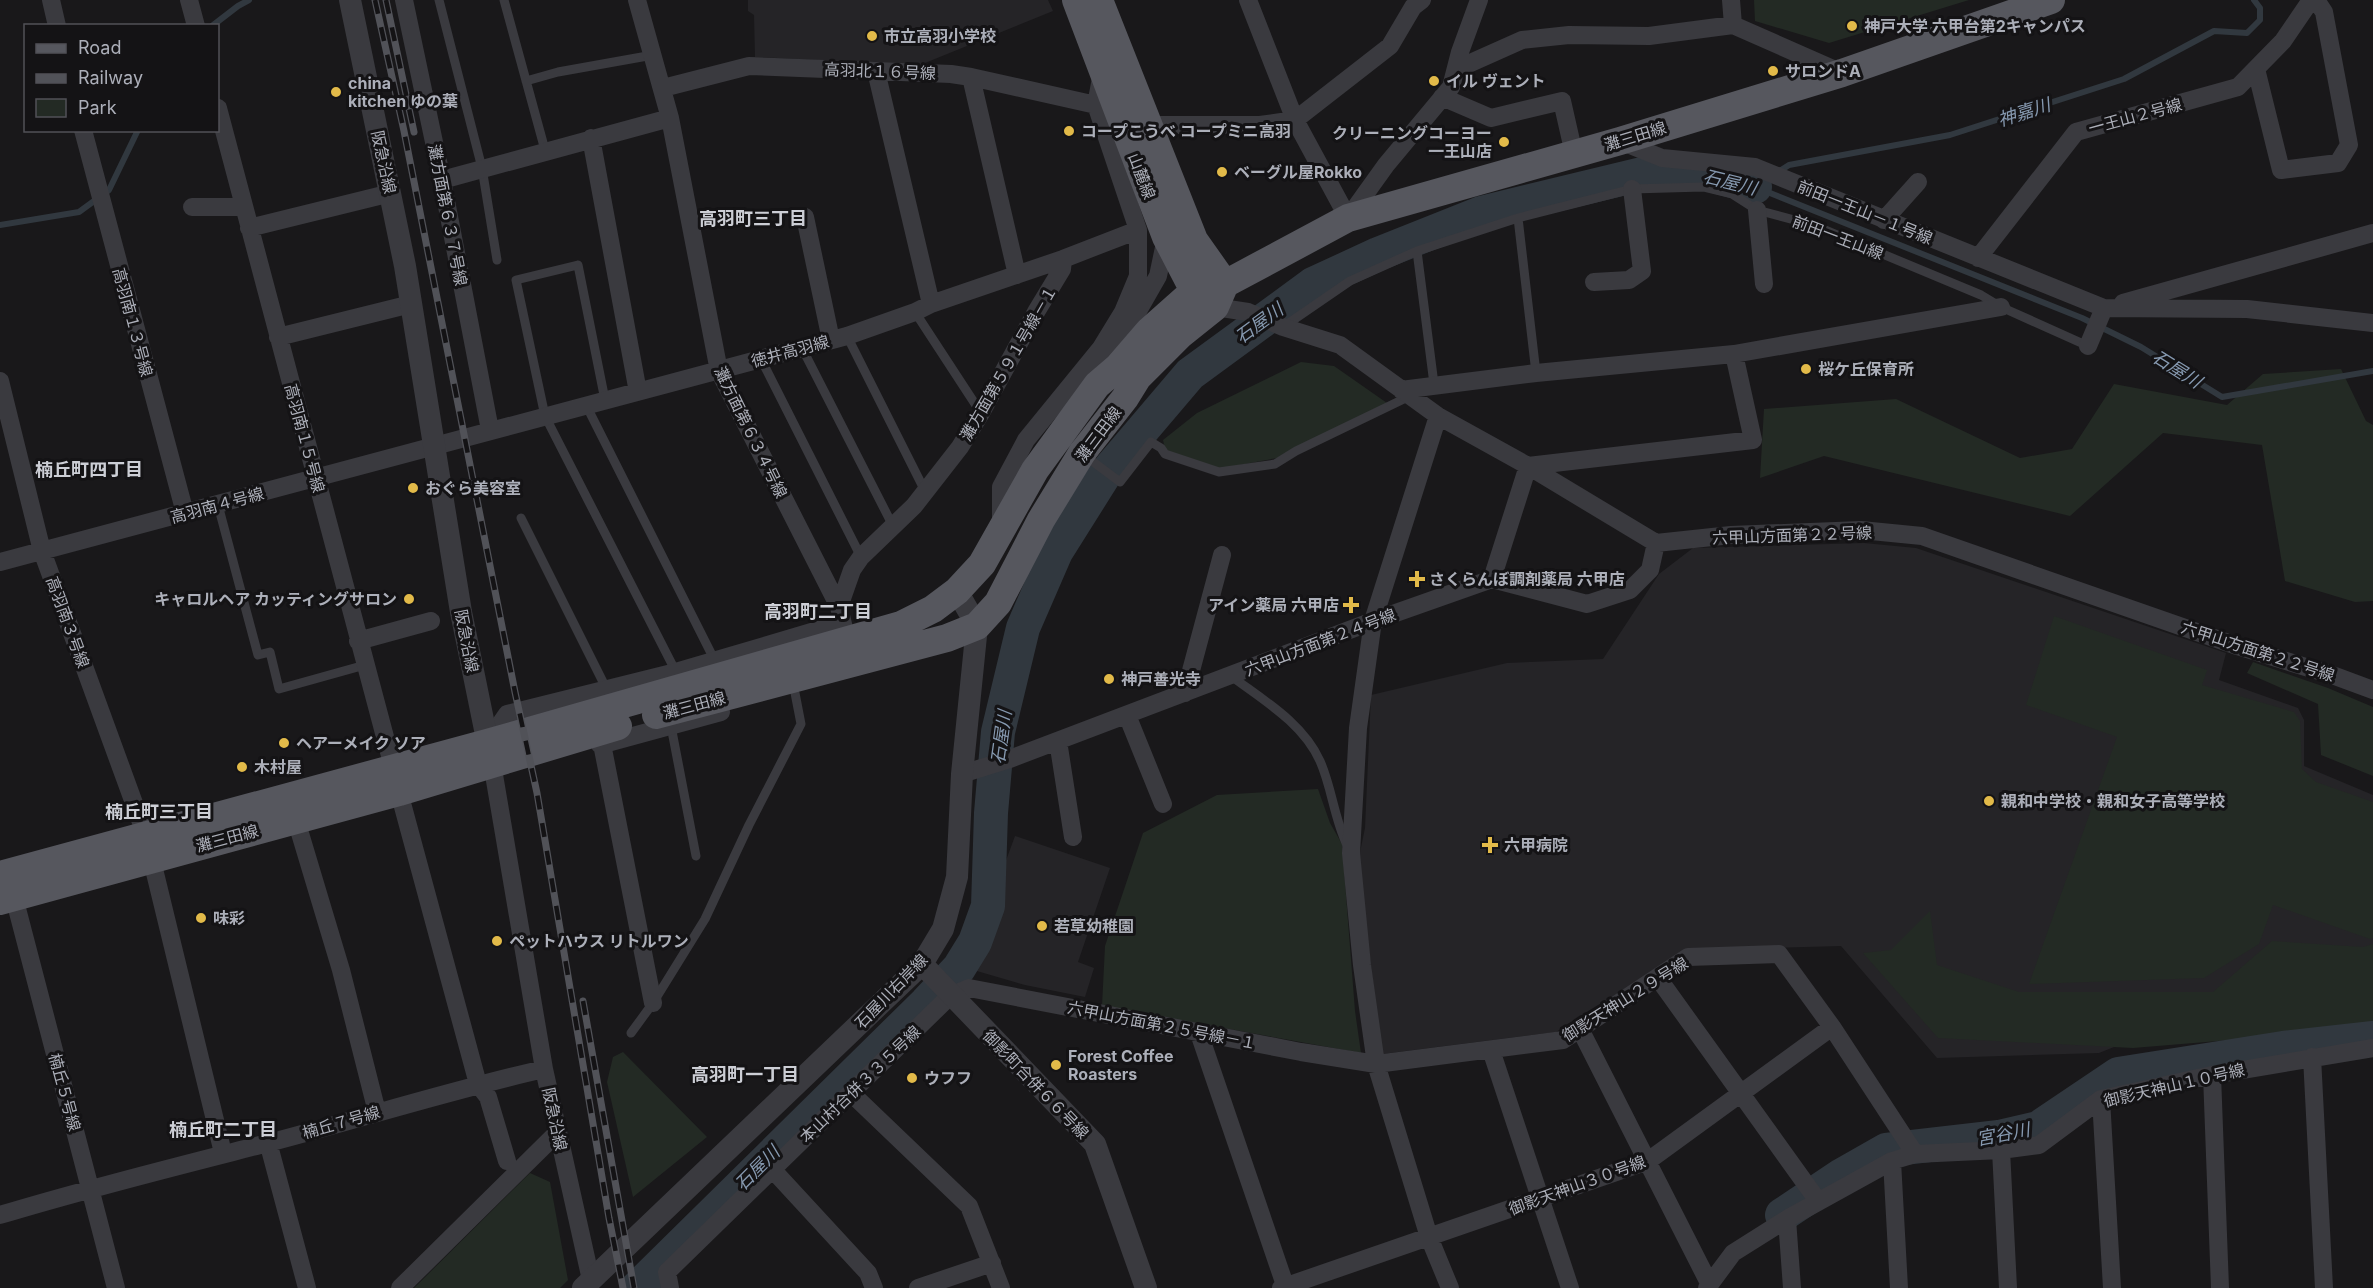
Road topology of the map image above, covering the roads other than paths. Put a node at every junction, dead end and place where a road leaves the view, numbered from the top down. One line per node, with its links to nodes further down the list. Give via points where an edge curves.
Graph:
1 (51, 0): 16 (street)
2 (189, 0): 17 (street)
3 (350, 0): 43 (street, 阪急沿線)
4 (404, 0): 40 (street, 灘方面第６３７号線)
5 (439, 0): 39 (lane)
6 (504, 0): 26 (lane)
7 (637, 0): 19 (street, 灘方面第６３４号線)
8 (1076, 0): 23 (main road, 山麓線)
9 (1099, 0): 33 (main road, 山麓線)
10 (1248, 0): 32 (street)
11 (1422, 0): 32 (street, via 1413,7 1390,46)
12 (1479, 0): 20 (street)
13 (1731, 0): 18 (street)
14 (2051, 0): 24 (main road, 灘三田線)
15 (2314, 0): 21 (street, 一王山２号線); 21 (street, via 2324,12 2349,145 2338,163 2281,170)
16 (57, 24)
17 (196, 24)
18 (1733, 25): 20 (street, via 1649,36 1569,35 1522,40); 24 (street)
19 (654, 55): 26 (lane); 27 (street, 灘方面第６３４号線)
20 (1457, 69): 28 (street)
21 (2256, 69): 56 (street, 一王山２号線, via 2238,87 2076,132)
22 (876, 71): 25 (street, 高羽北１６号線); 27 (street, 高羽北１６号線, via 749,66); 65 (street)
23 (1102, 71): 29 (street); 54 (main road, 山麓線)
24 (1842, 73): 36 (main road, 灘三田線)
25 (971, 77): 29 (street, 高羽北１６号線); 59 (street)
26 (526, 81): 37 (lane)
27 (663, 88): 31 (street, 灘方面第６３４号線)
28 (1442, 97): 38 (street, via 1491,117 1562,100); 48 (street)
29 (1096, 105): 52 (street)
30 (219, 112): 45 (street, 高羽南１５号線)
31 (670, 118): 35 (street); 75 (street, 灘方面第６３４号線)
32 (1295, 120): 33 (street, via 1260,125); 48 (street)
33 (1148, 125): 62 (main road, 山麓線)
34 (83, 132): 94 (street, 高羽南１３号線)
35 (591, 138): 37 (street); 80 (street)
36 (1620, 141): 38 (main road, 灘三田線); 50 (street, 前田一王山－１号線, via 1662,158 1755,167)
37 (545, 150): 39 (street)
38 (1574, 154): 48 (main road, 灘三田線)
39 (482, 168): 40 (street); 58 (lane)
40 (442, 180): 87 (street, 灘方面第６３７号線)
41 (1918, 182): 50 (street)
42 (1632, 189): 46 (lane, 前田一王山線, via 1703,187 1732,194); 49 (lane, 前田一王山線); 60 (street, via 1642,271 1629,280)
43 (391, 193): 51 (street); 63 (street, 阪急沿線)
44 (192, 207): 45 (street)
45 (244, 207): 51 (street, 高羽南１５号線)
46 (1758, 210): 61 (street); 64 (lane, 前田一王山線, via 1813,225 1981,295)
47 (805, 217): 70 (street)
48 (1348, 218): 62 (main road, 灘三田線)
49 (1518, 218): 55 (lane, 前田一王山線); 76 (lane)
50 (1884, 220): 56 (street, 前田一王山－１号線)
51 (249, 228): 69 (street, 高羽南１５号線)
52 (1138, 230): 57 (street, 徳井高羽線); 97 (street, via 1138,276 1124,312 1101,348 1026,440 1001,487)
53 (2373, 233): 66 (street)
54 (1166, 237): 62 (main road, 山麓線); 79 (street, via 1158,276)
55 (1417, 251): 68 (lane, 前田一王山線, via 1350,281); 78 (lane)
56 (1978, 258): 66 (street, 前田一王山－１号線)
57 (1063, 259): 59 (street, 徳井高羽線); 84 (street, 灘方面第５９１号線－１, via 1062,269)
58 (497, 260)
59 (1017, 275): 65 (street, 徳井高羽線)
60 (1594, 282)
61 (1764, 284)
62 (1211, 294): 68 (street); 79 (main road, 灘三田線, via 1149,331); 89 (main road, 灘三田線, via 1180,335 1138,377)
63 (411, 304): 69 (street); 88 (street, 阪急沿線)
64 (2001, 307): 71 (lane, 前田一王山線); 73 (street)
65 (923, 308): 70 (street, 徳井高羽線); 84 (lane)
66 (2104, 308): 67 (street, via 2247,309); 71 (street, 前田一王山線)
67 (2373, 323)
68 (1283, 327): 81 (street, via 1340,345)
69 (278, 337): 91 (street, 高羽南１５号線)
70 (839, 338): 72 (street, 徳井高羽線); 92 (lane)
71 (2088, 346)
72 (802, 348): 74 (street, 徳井高羽線); 96 (lane)
73 (1734, 354): 76 (street); 90 (street, via 1753,440)
74 (761, 359): 75 (street, 徳井高羽線); 101 (lane)
75 (718, 371): 80 (street, 徳井高羽線); 108 (street, 灘方面第６３４号線)
76 (1536, 373): 78 (street)
77 (0, 381): 99 (street, 高羽南３号線)
78 (1434, 384): 81 (street)
79 (1097, 385): 97 (main road, 灘三田線, via 1041,462)
80 (638, 392): 82 (street, 徳井高羽線)
81 (1405, 393): 86 (street); 89 (lane, via 1275,465 1219,472 1165,454 1151,442 1120,482)
82 (605, 400): 83 (street, 徳井高羽線); 85 (lane, via 578,265 516,280)
83 (586, 405): 85 (street, 徳井高羽線); 110 (lane)
84 (981, 413): 92 (street, 灘方面第５９１号線－１)
85 (545, 416): 87 (street, 徳井高羽線); 112 (lane)
86 (1438, 416): 90 (street); 106 (street)
87 (490, 430): 88 (street, 徳井高羽線)
88 (434, 448): 91 (street, 高羽南４号線); 122 (street, 阪急沿線)
89 (1084, 455): 107 (main road, 灘三田線, via 1041,520 998,603)
90 (1528, 466): 98 (street); 103 (street)
91 (316, 479): 93 (street, 高羽南４号線); 109 (street, 高羽南１５号線)
92 (925, 492): 96 (street, 灘方面第５９１号線－１)
93 (218, 505): 94 (street, 高羽南４号線); 111 (lane, via 258,655 270,652 279,689)
94 (185, 513): 99 (street, 高羽南４号線)
95 (521, 518): 114 (lane)
96 (893, 526): 101 (street, 灘方面第５９１号線－１)
97 (1001, 531): 104 (main road, 灘三田線, via 982,564)
98 (1656, 543): 103 (street, via 1650,570 1630,590 1587,604); 115 (street, 六甲山方面第２２号線, via 1731,534 1849,531 1922,536)
99 (42, 551): 102 (street, 高羽南４号線); 128 (street, 高羽南３号線)
100 (1222, 555): 117 (street)
101 (861, 557): 108 (street, 灘方面第５９１号線－１, via 852,570)
102 (0, 562)
103 (1492, 579): 106 (street, 六甲山方面第２４号線)
104 (957, 591): 107 (street); 108 (main road, 灘三田線, via 901,625)
105 (431, 621): 109 (street)
106 (1373, 621): 113 (street, 六甲山方面第２４号線); 129 (street, via 1358,728)
107 (977, 626): 108 (main road, 灘三田線, via 947,638); 123 (street, 石屋川右岸線)
108 (844, 634): 110 (street); 116 (street, via 844,680); 122 (main road, 灘三田線, via 668,712)
109 (358, 641): 111 (street, 高羽南１５号線)
110 (716, 661): 112 (street)
111 (365, 665): 124 (street, 高羽南１５号線)
112 (676, 672): 114 (street)
113 (1231, 676): 117 (street, 六甲山方面第２４号線); 129 (lane, via 1296,725 1320,761 1338,826)
114 (607, 690): 122 (street, via 507,714)
115 (2373, 690)
116 (795, 693): 119 (street); 135 (lane, via 801,724 705,919)
117 (1185, 693): 118 (street, 六甲山方面第２４号線)
118 (1127, 715): 120 (street, 六甲山方面第２４号線); 125 (street)
119 (671, 726): 121 (street); 130 (lane)
120 (1058, 741): 123 (street, 六甲山方面第２４号線); 127 (street)
121 (602, 744): 122 (street); 135 (street)
122 (491, 760): 124 (main road, 灘三田線); 144 (street, 阪急沿線)
123 (970, 771): 132 (street, 石屋川右岸線, via 957,877 943,929)
124 (396, 780): 126 (main road, 灘三田線); 128 (main road, 灘三田線); 146 (street, 高羽南１５号線)
125 (1163, 804)
126 (296, 820): 128 (main road, 灘三田線); 150 (street, via 341,970)
127 (1073, 837)
128 (149, 847): 131 (main road, 灘三田線); 154 (street, 高羽南３号線)
129 (1351, 853): 143 (street)
130 (696, 856)
131 (5, 891): 160 (street, 楠丘５号線)
132 (922, 964): 134 (street, 御影町合併６６号線); 169 (street, 石屋川右岸線)
133 (1658, 978): 136 (street, 御影天神山２９号線, via 1688,957 1779,954); 137 (street, 御影天神山２９号線); 148 (street)
134 (951, 996): 139 (street, 六甲山方面第２５号線－１, via 969,988); 147 (street, 本山村合併３３５号線); 176 (street, 御影町合併６６号線, via 1095,1144)
135 (652, 1003): 138 (lane)
136 (1832, 1028): 148 (street, 御影天神山３０号線); 155 (street, 御影天神山２９号線)
137 (1580, 1029): 141 (street, 御影天神山２９号線, via 1563,1040); 157 (street)
138 (631, 1033)
139 (1199, 1033): 143 (street, 六甲山方面第２５号線－１); 177 (street)
140 (2373, 1048): 142 (street, 御影天神山１０号線)
141 (1491, 1050): 143 (street, 御影天神山２９号線); 161 (street)
142 (2312, 1057): 145 (street, 御影天神山１０号線); 185 (street)
143 (1376, 1064): 165 (street)
144 (544, 1069): 146 (street, 楠丘７号線); 151 (street, 阪急沿線)
145 (2212, 1075): 149 (street, 御影天神山１０号線); 184 (street)
146 (478, 1084): 150 (street, 楠丘７号線); 156 (street, 高羽南１５号線, via 488,1097)
147 (850, 1093): 159 (street, 本山村合併３３５号線); 166 (street, via 969,1206)
148 (1741, 1094): 157 (street, 御影天神山３０号線); 162 (street)
149 (2102, 1099): 153 (street, 御影天神山１０号線, via 2039,1145); 183 (street)
150 (377, 1112): 152 (street, 楠丘７号線)
151 (557, 1133): 169 (street, 阪急沿線); 172 (street)
152 (268, 1143): 154 (street, 楠丘７号線); 171 (street)
153 (2001, 1150): 155 (street, 御影天神山１０号線); 182 (street)
154 (224, 1153): 160 (street, 楠丘７号線)
155 (1915, 1153): 158 (street, 御影天神山１０号線)
156 (507, 1161)
157 (1648, 1161): 161 (street, 御影天神山３０号線); 168 (street)
158 (1892, 1161): 162 (street, 御影天神山１０号線); 181 (street)
159 (772, 1170): 167 (street, 本山村合併３３５号線); 173 (street, via 868,1273)
160 (90, 1188): 163 (street, 楠丘７号線); 170 (street, 楠丘５号線)
161 (1540, 1199): 165 (street, 御影天神山３０号線); 179 (street)
162 (1818, 1200): 164 (street, 御影天神山１０号線)
163 (0, 1215)
164 (1787, 1219): 168 (street, 御影天神山１０号線, via 1733,1253); 180 (street)
165 (1429, 1237): 177 (street, 御影天神山３０号線); 178 (street)
166 (992, 1263): 174 (street); 175 (street)
167 (668, 1280)
168 (1706, 1280)
169 (587, 1284)
170 (116, 1288)
171 (307, 1288)
172 (400, 1288)
173 (874, 1288)
174 (918, 1288)
175 (1001, 1288)
176 (1146, 1288)
177 (1284, 1288)
178 (1450, 1288)
179 (1570, 1288)
180 (1792, 1288)
181 (1899, 1288)
182 (2008, 1288)
183 (2112, 1288)
184 (2220, 1288)
185 (2324, 1288)

